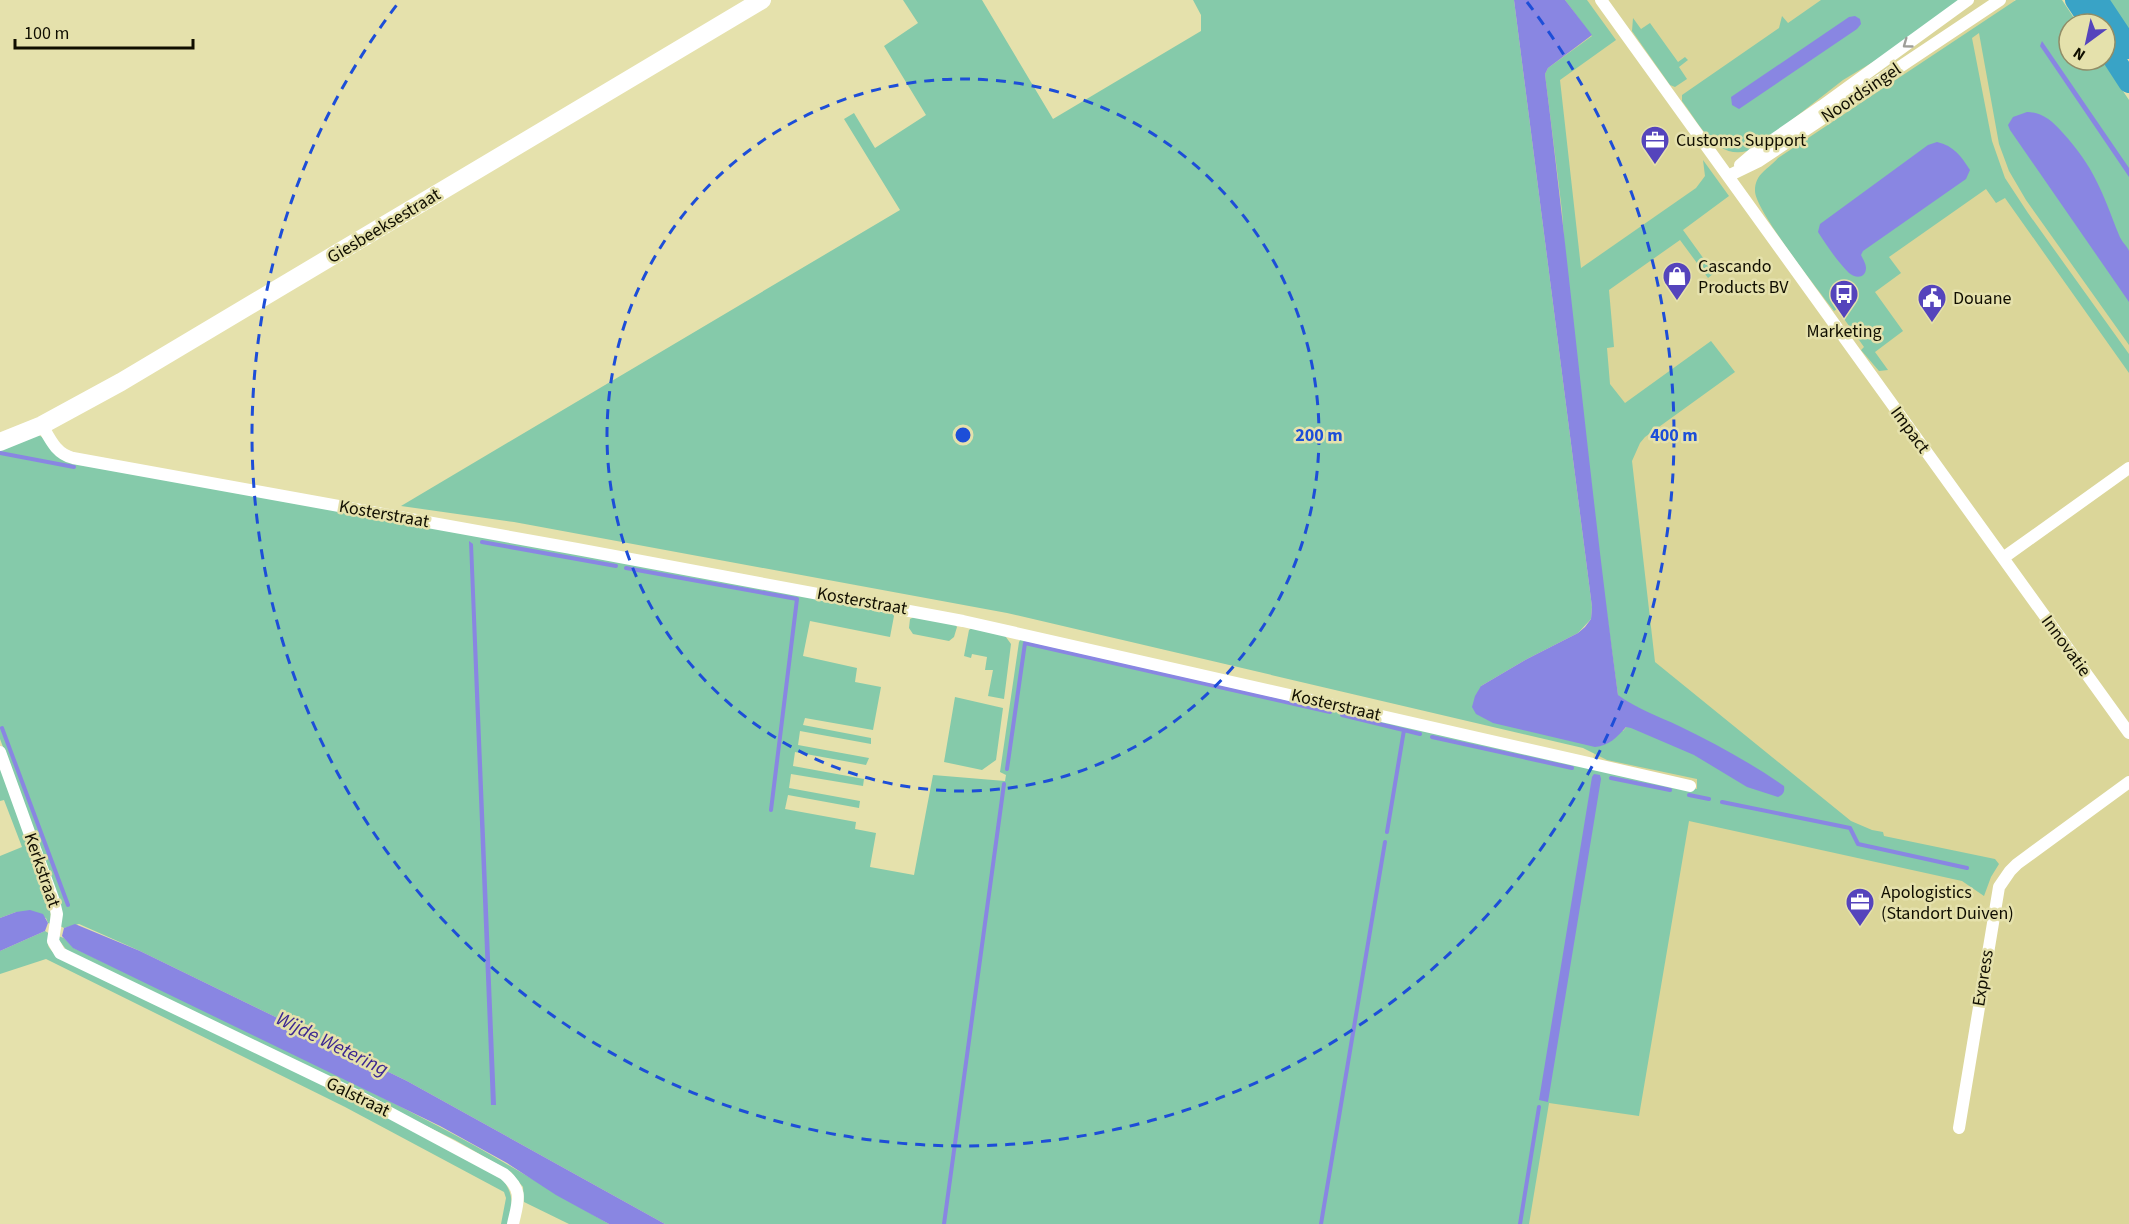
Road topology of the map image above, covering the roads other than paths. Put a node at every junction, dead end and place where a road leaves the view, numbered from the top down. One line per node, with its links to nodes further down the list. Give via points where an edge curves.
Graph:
1 (762, 0): 11 (street, Giesbeeksestraat, via 121,382)
2 (1601, 0): 10 (street)
3 (1968, 0): 10 (street, Noordsingel, one-way to 10, via 1754,153)
4 (2000, 0): 10 (street, Noordsingel, via 1759,161)
5 (2076, 0): 6 (highway)
6 (2096, 7): 7 (highway)
7 (2129, 48)
8 (2117, 64): 9 (highway)
9 (2129, 82)
10 (1728, 176): 14 (street, Impact)
11 (42, 425): 12 (street, Giesbeeksestraat); 18 (street, Kosterstraat, via 56,448 73,458 985,625)
12 (0, 442)
13 (2129, 468): 14 (street)
14 (2003, 558): 15 (street, Innovatie)
15 (2129, 733)
16 (0, 752): 19 (street, Kerkstraat, via 54,901 54,944 69,958)
17 (2129, 782): 20 (street, Express, via 2018,864 1999,887)
18 (1690, 786)
19 (159, 1001): 21 (street, Galstraat, via 364,1099 504,1174 518,1189)
20 (1959, 1128)
21 (513, 1224)

